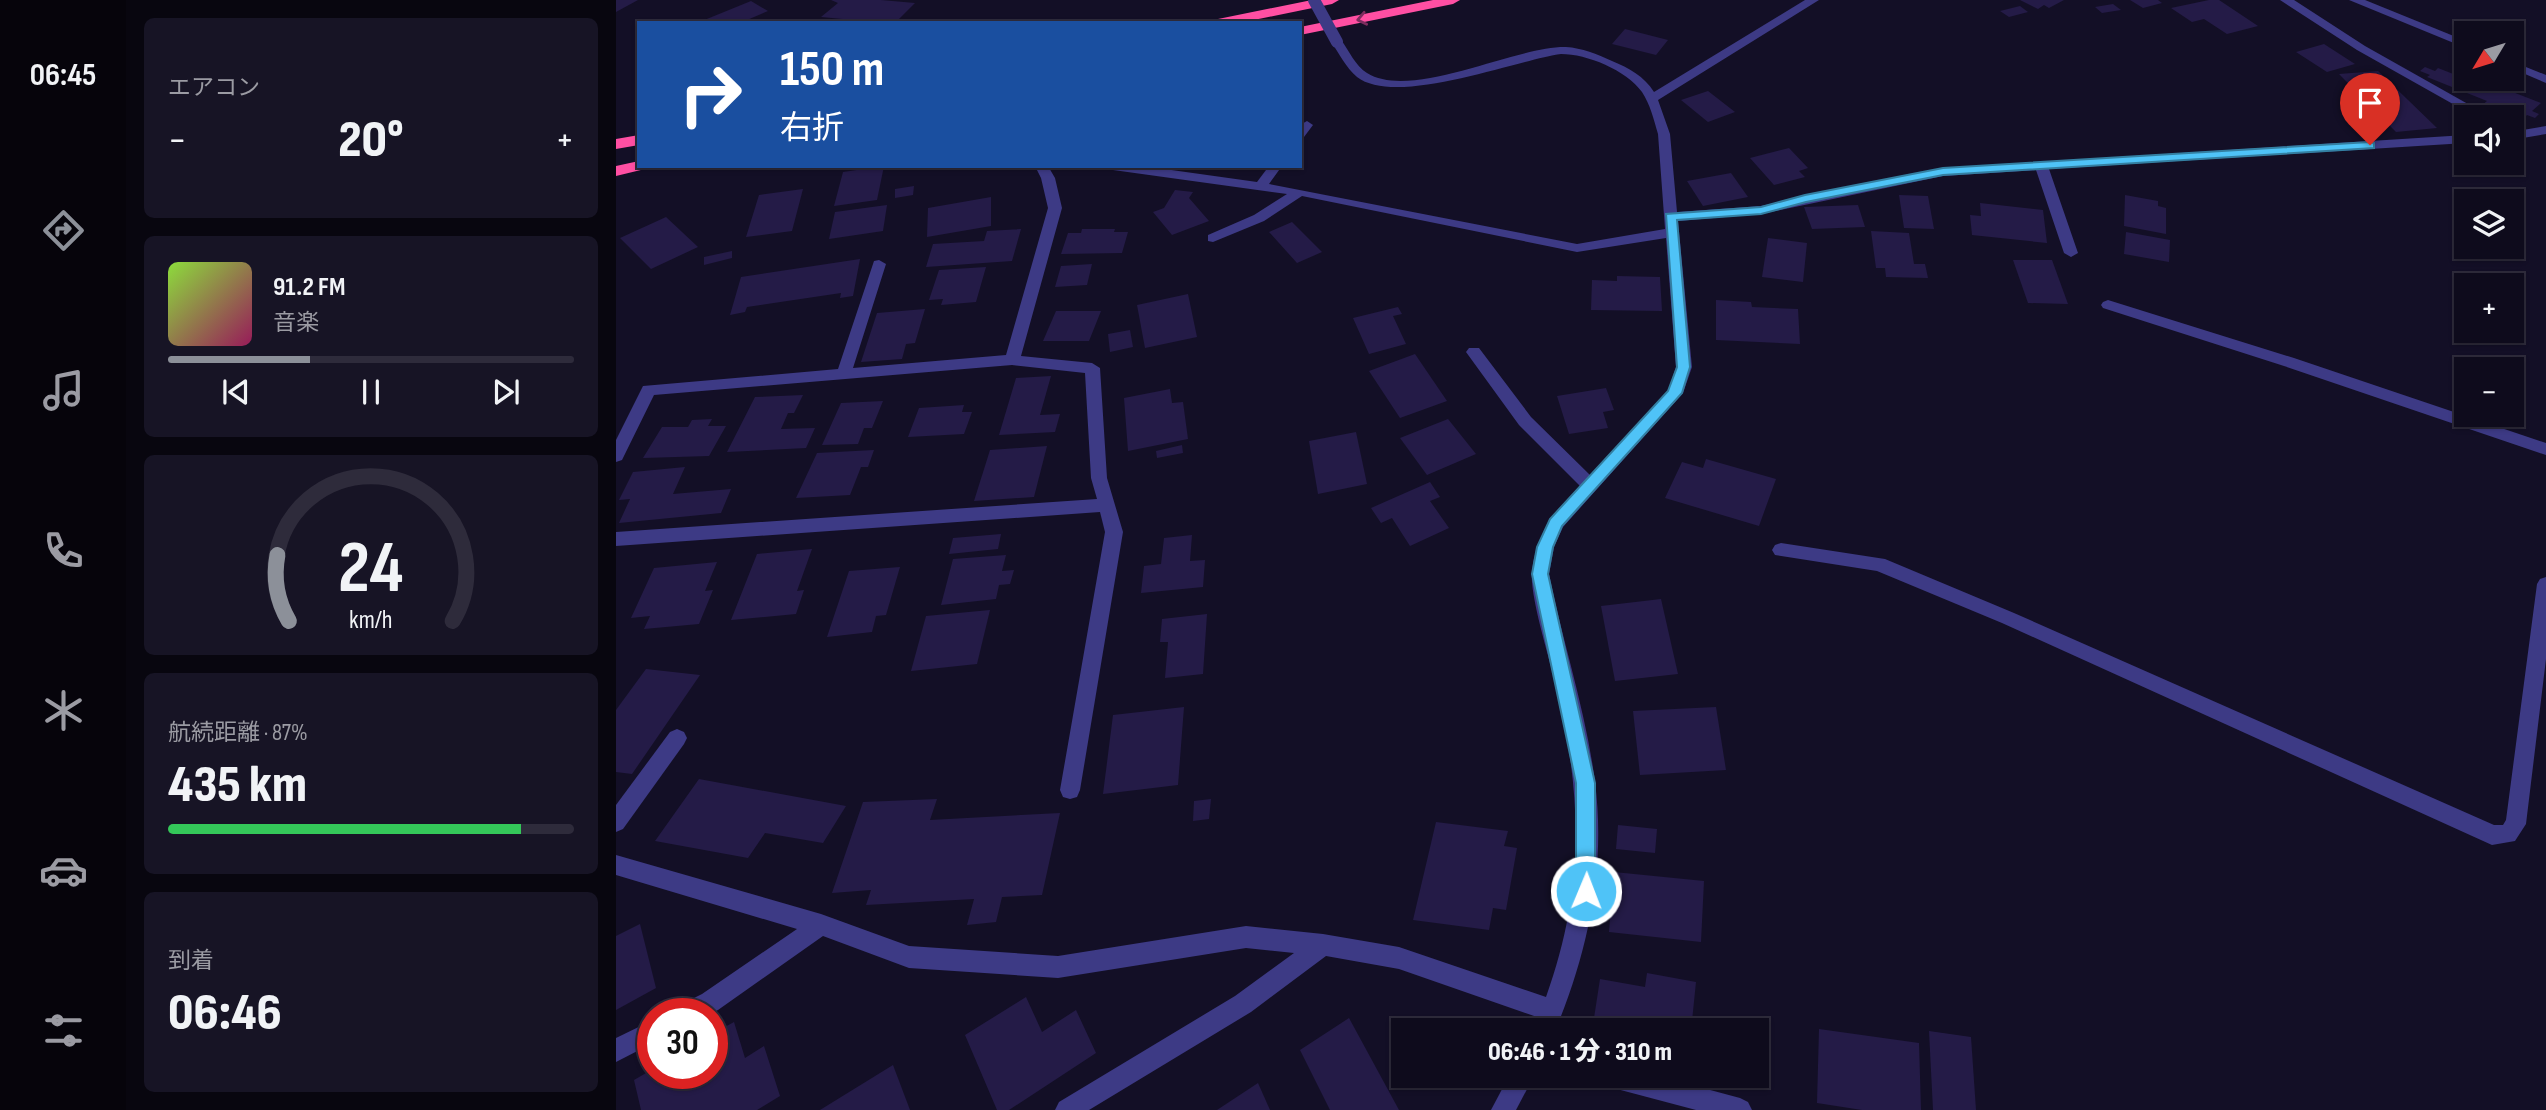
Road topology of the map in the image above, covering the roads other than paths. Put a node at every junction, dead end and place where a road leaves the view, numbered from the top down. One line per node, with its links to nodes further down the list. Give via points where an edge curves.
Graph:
1 (1314, 0): 12 (street, bridge, via 1363,76 1381,82 1417,82 1564,51 1614,66 1636,79)
2 (1332, 0): 7 (highway)
3 (1453, 0): 8 (highway, one-way to 8)
4 (1813, 0): 12 (street)
5 (2286, 0): 13 (street)
6 (2355, 0): 9 (street)
7 (1228, 21)
8 (1302, 31)
9 (2454, 40)
10 (2524, 70): 11 (street)
11 (2546, 79)
12 (1653, 98): 29 (street, via 1664,134)
13 (2464, 105)
14 (2546, 130): 15 (street)
15 (2524, 133)
16 (2524, 137): 20 (street)
17 (637, 140): 19 (highway)
18 (2454, 140): 22 (street)
19 (616, 144)
20 (2546, 145)
21 (637, 166): 26 (highway)
22 (2041, 166): 29 (street, via 1943,172); 31 (street)
23 (1042, 168): 35 (street, via 1055,208)
24 (1126, 168): 27 (street)
25 (1274, 168): 27 (street)
26 (616, 171)
27 (1259, 188): 28 (street)
28 (1300, 192): 29 (street, via 1577,248); 30 (street, via 1259,218)
29 (1672, 224): 39 (street, via 1684,367 1675,393)
30 (1213, 238)
31 (2071, 253)
32 (879, 264): 36 (street)
33 (2108, 306): 37 (street)
34 (1474, 352): 39 (street, via 1525,421)
35 (1012, 360): 36 (street); 40 (street, via 1092,368 1099,478)
36 (844, 373): 38 (street, via 649,390)
37 (2546, 449)
38 (616, 456)
39 (1589, 484): 52 (street, via 1556,523 1540,574 1586,794 1586,891 1571,960)
40 (1108, 505): 41 (street); 45 (street, via 1114,532)
41 (616, 539)
42 (1781, 550): 43 (street, via 1879,564 2492,835 2508,834 2516,824)
43 (2546, 584)
44 (677, 738): 46 (street)
45 (1070, 790)
46 (616, 821)
47 (616, 865): 48 (street)
48 (821, 925): 49 (street, via 909,957 1058,967 1246,937); 50 (street)
49 (1324, 946): 51 (street, via 1399,958); 57 (street, via 1243,1004)
50 (716, 998)
51 (1541, 1018)
52 (1549, 1018)
53 (637, 1039): 54 (street)
54 (616, 1049)
55 (1515, 1088): 58 (street)
56 (1658, 1088): 59 (street)
57 (1067, 1110)
58 (1503, 1110)
59 (1740, 1110)

